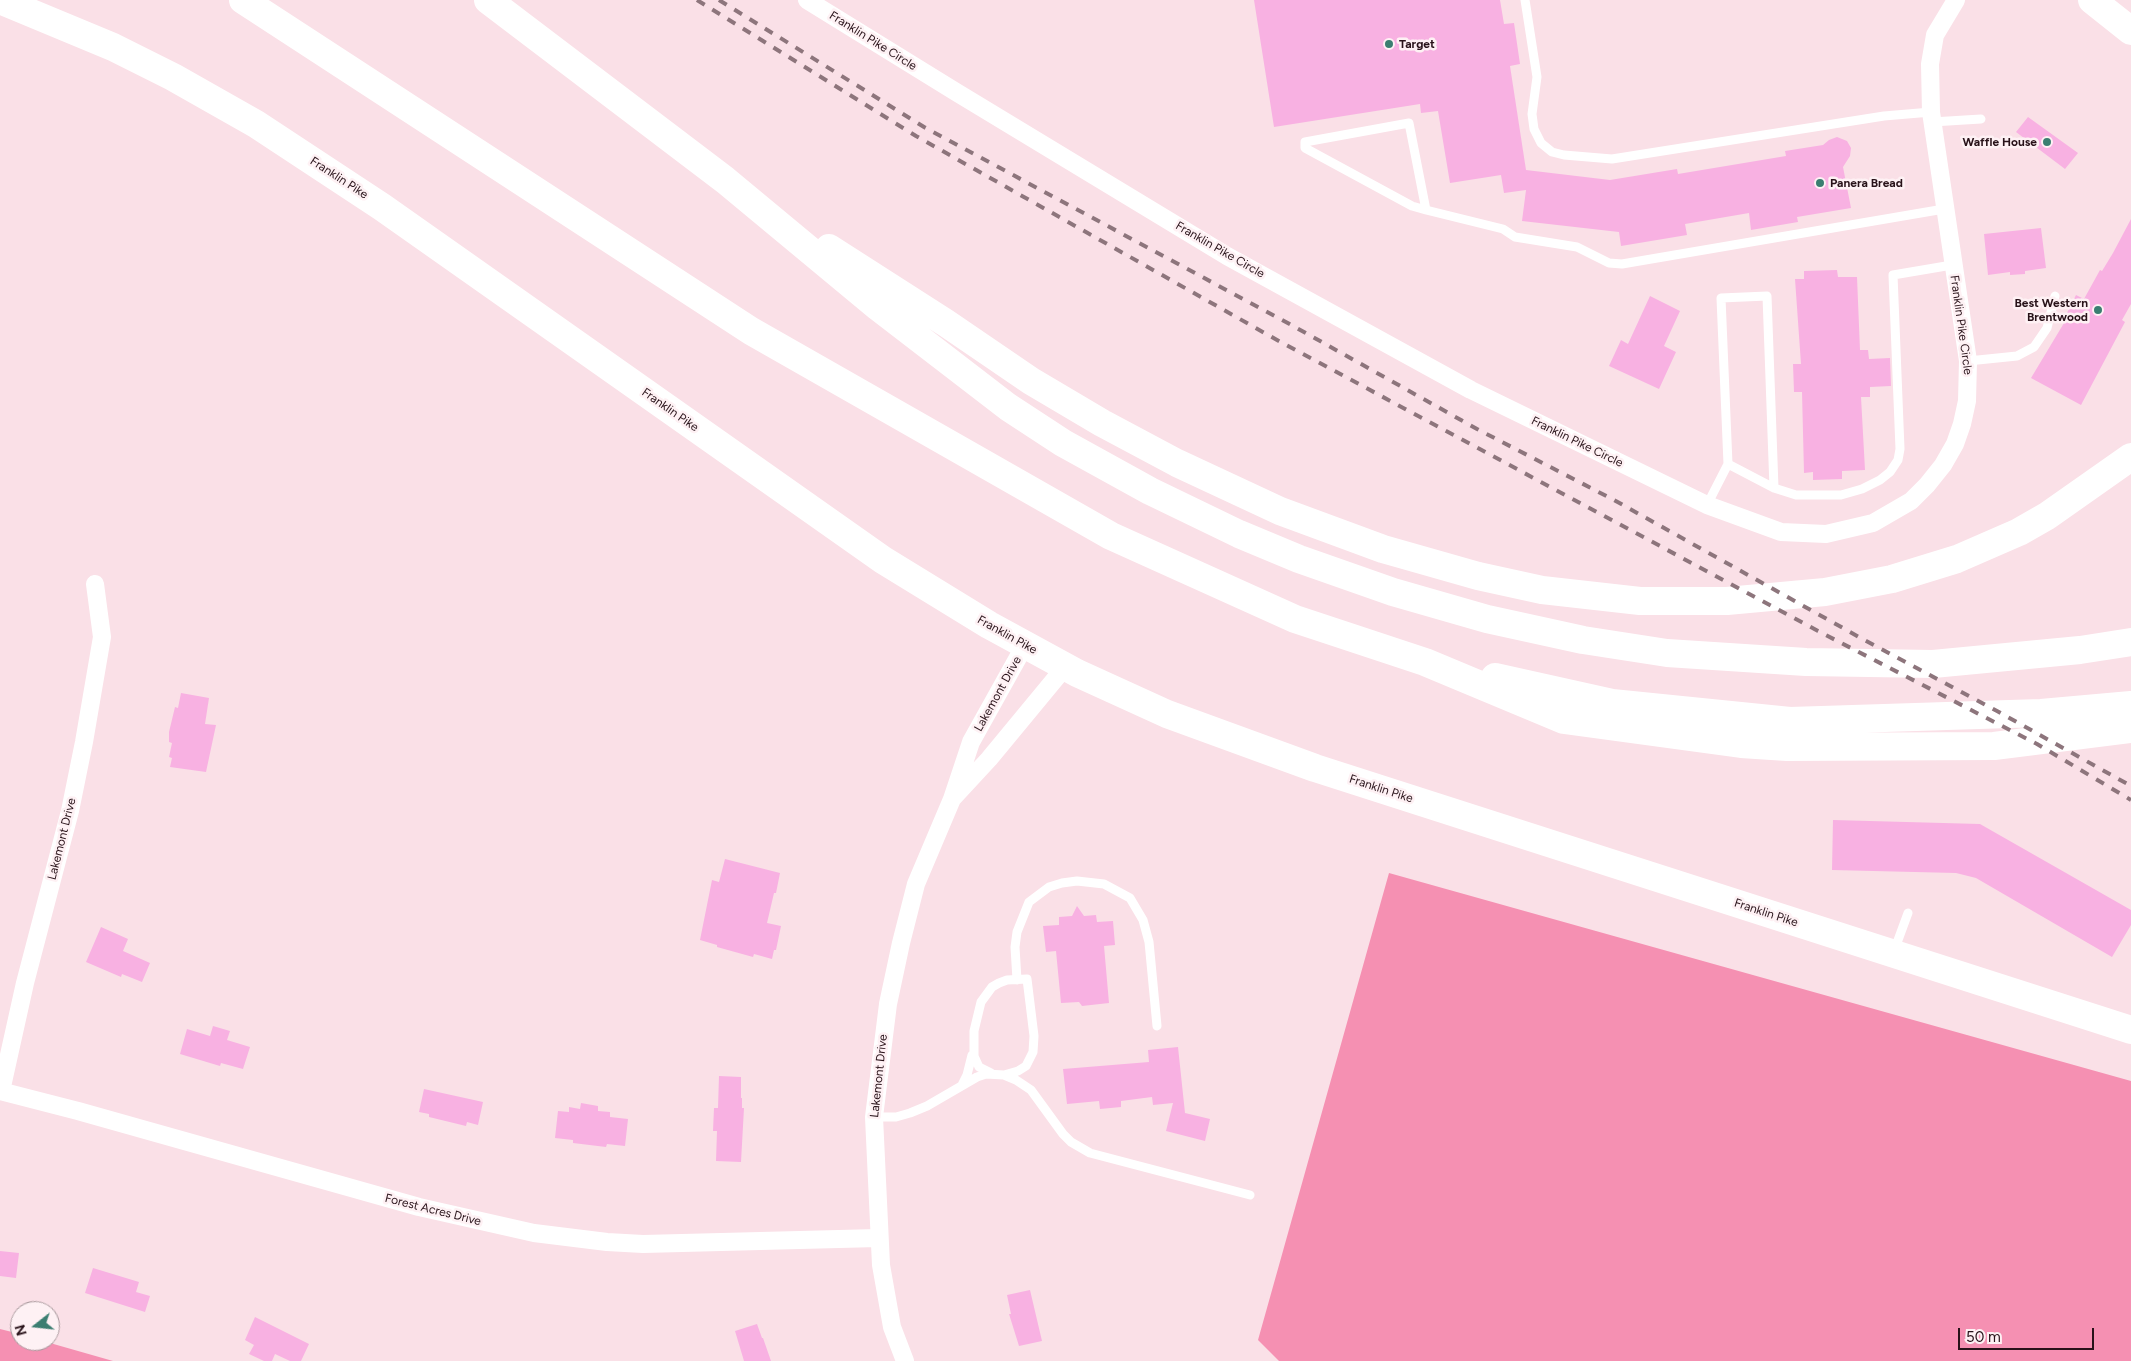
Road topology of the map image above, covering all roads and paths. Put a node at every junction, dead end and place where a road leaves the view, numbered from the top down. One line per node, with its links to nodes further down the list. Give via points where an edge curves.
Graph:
1 (0, 0): 23 (main road, Franklin Pike, via 113,47 213,99 271,134 382,206 853,540)
2 (243, 0): 25 (main road, via 752,332 1111,536 1295,619 1425,662 1564,720 1741,744 1788,734 1994,746)
3 (488, 0): 11 (main road)
4 (807, 0): 20 (street, Franklin Pike Circle, via 1227,256 1471,390)
5 (1525, 0): 9 (lane, via 1537,78 1532,114 1534,129 1541,143 1552,152 1612,159 1884,116)
6 (1956, 0): 9 (street, Franklin Pike Circle, via 1940,23 1932,48)
7 (2092, 0): 8 (main road)
8 (2131, 31)
9 (1932, 117): 10 (lane); 12 (street, Franklin Pike Circle)
10 (1982, 119)
11 (725, 180): 17 (main road, via 1010,368 1177,463 1326,529 1383,549 1542,590 1662,602 1744,600 1826,592 1892,580 1957,559 2019,532); 22 (main road, via 878,307 995,398 1063,443 1171,502 1292,556 1423,601 1519,627 1583,640 1667,653 1806,662 1933,664)
12 (1944, 209): 13 (lane, via 1622,264 1609,263 1577,247 1515,237 1503,229); 14 (street, Franklin Pike Circle)
13 (1426, 210): 13 (lane, via 1412,206 1305,148 1305,142 1409,123)
14 (1952, 265): 16 (street, Franklin Pike Circle); 19 (lane, via 1894,275 1900,450 1890,472 1862,489 1841,495 1796,495)
15 (2055, 296): 16 (lane, via 2048,328 2034,347 2017,356)
16 (1968, 361): 20 (street, Franklin Pike Circle, via 1967,401 1955,444 1927,485 1892,513 1851,529 1804,534 1781,532)
17 (2131, 457)
18 (1728, 464): 19 (lane); 19 (lane, via 1721,298 1767,296); 20 (lane)
19 (1774, 488)
20 (1707, 505)
21 (95, 584): 36 (street, Lakemont Drive, via 102,637 84,742)
22 (2131, 642)
23 (1025, 646): 24 (main road, Franklin Pike); 26 (street, Lakemont Drive, via 971,742)
24 (1065, 666): 26 (street, Lakemont Drive); 28 (main road, Franklin Pike, via 1167,714 1272,753)
25 (2127, 714)
26 (952, 799): 37 (street, Lakemont Drive, via 916,884 901,943 888,1004)
27 (1908, 914): 28 (lane)
28 (1893, 954): 31 (main road, Franklin Pike)
29 (1017, 980): 30 (lane, via 1017,932 1029,902 1049,887 1062,883 1104,884 1130,898 1141,914 1149,942); 32 (lane, via 999,983 986,994 976,1016); 34 (lane, via 1027,979 1033,1052 1026,1066)
30 (1157, 1026)
31 (2131, 1030)
32 (973, 1045): 33 (lane, via 979,1067); 35 (lane, via 970,1066)
33 (994, 1074): 34 (lane); 35 (lane, via 977,1077)
34 (1004, 1075): 38 (lane, via 1031,1090 1063,1134 1090,1153)
35 (962, 1085): 37 (lane, via 910,1113)
36 (1, 1091): 39 (street, Forest Acres Drive, via 426,1209 534,1233 643,1244)
37 (874, 1117): 39 (street, Lakemont Drive)
38 (1250, 1195)
39 (878, 1238): 40 (street, Lakemont Drive, via 886,1300)
40 (905, 1361)

